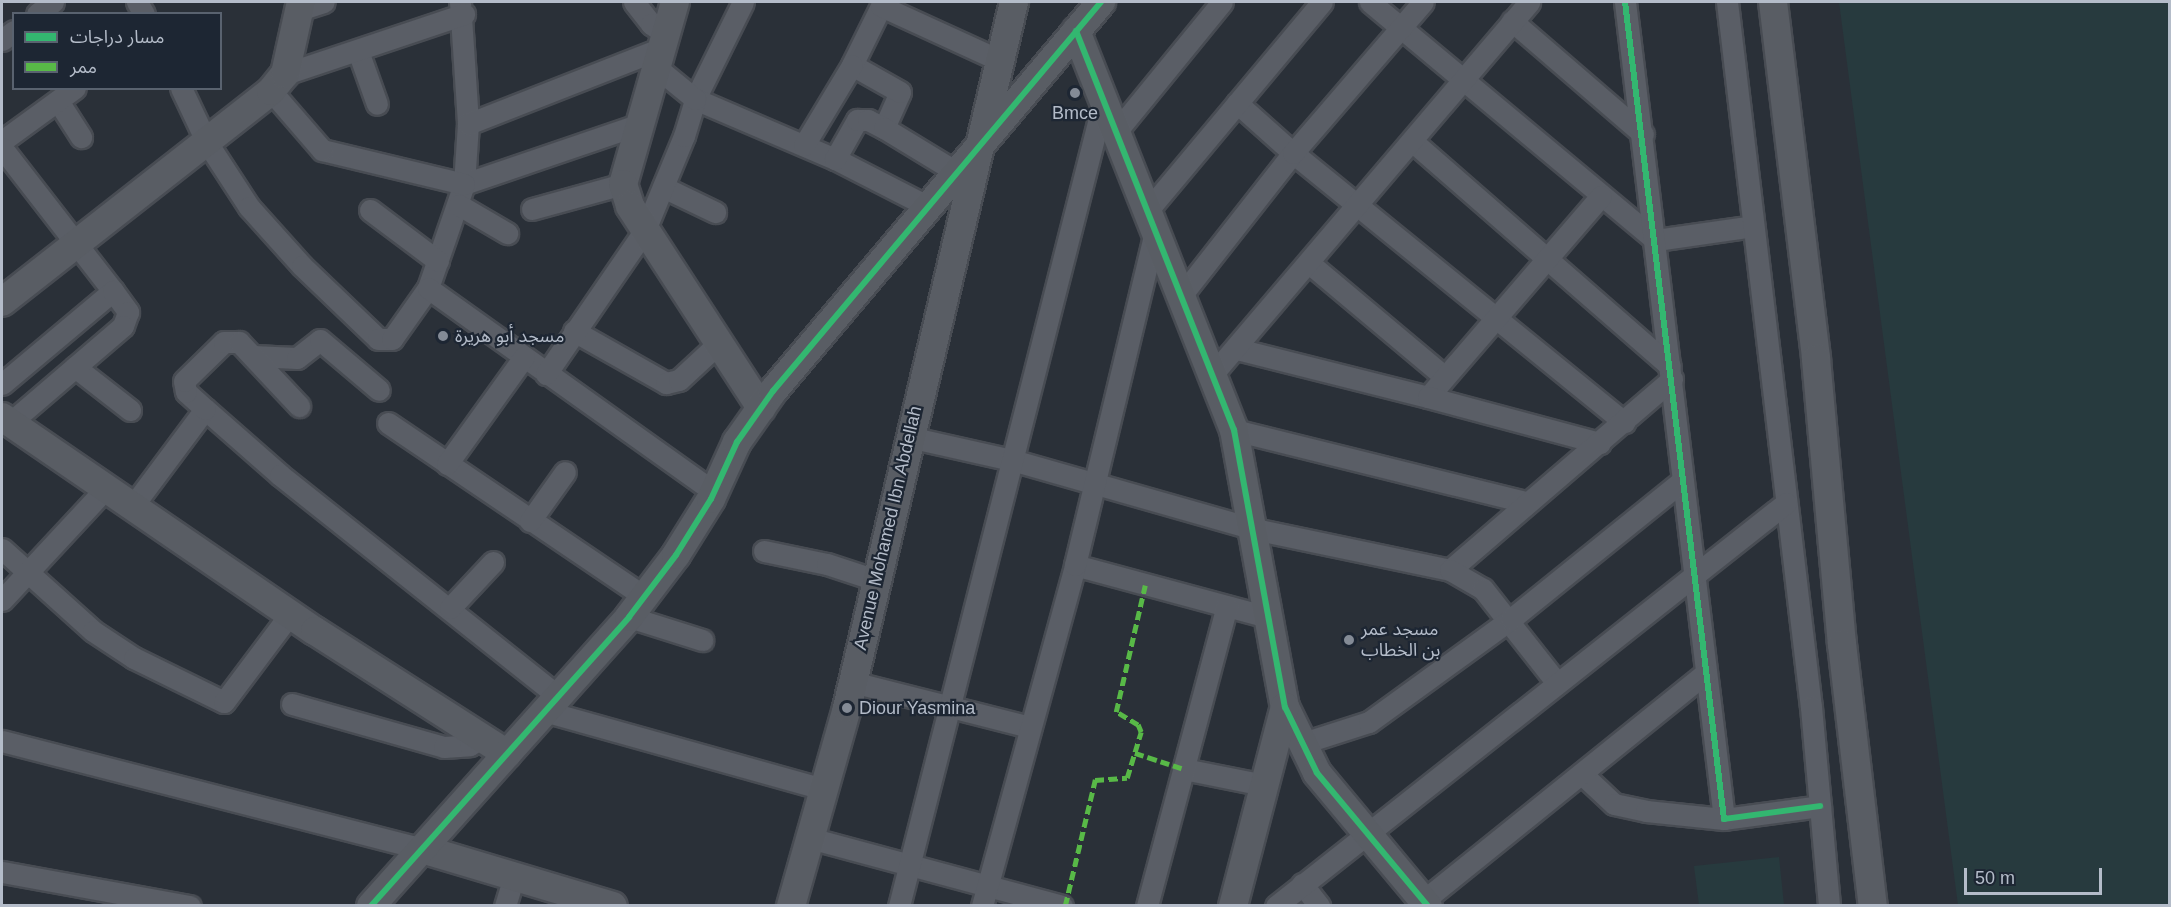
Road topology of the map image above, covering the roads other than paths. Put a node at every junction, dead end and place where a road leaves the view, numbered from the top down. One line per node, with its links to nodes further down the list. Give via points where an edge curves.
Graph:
1 (53, 2): 18 (street)
2 (634, 2): 22 (street, via 651,24)
3 (675, 2): 22 (street)
4 (743, 2): 30 (street)
5 (1014, 2): 24 (street, Avenue Mohamed Ibn Abdellah)
6 (1101, 2): 21 (street)
7 (1222, 2): 38 (street)
8 (1322, 2): 33 (street)
9 (1370, 2): 20 (street)
10 (1423, 2): 20 (street)
11 (1529, 2): 19 (street)
12 (1625, 2): 39 (street)
13 (1727, 2): 61 (street)
14 (1773, 2): 165 (street, via 1816,359 1842,644)
15 (308, 4): 27 (street)
16 (875, 4): 24 (street); 25 (street)
17 (462, 8): 23 (street); 35 (street)
18 (40, 12)
19 (1512, 21): 26 (street); 39 (street)
20 (1401, 27): 26 (street); 47 (street)
21 (1076, 31): 32 (street); 46 (street)
22 (661, 50): 30 (street); 35 (street); 36 (street)
23 (358, 51): 27 (street); 34 (street)
24 (999, 60): 46 (street, Avenue Mohamed Ibn Abdellah)
25 (852, 64): 37 (street, via 900,92); 44 (street)
26 (1462, 80): 43 (street); 54 (street)
27 (278, 82): 42 (street); 53 (street, via 322,150)
28 (72, 90): 31 (street)
29 (182, 90): 42 (street)
30 (695, 99): 44 (street); 52 (street)
31 (58, 101): 40 (street); 41 (street)
32 (1103, 103): 38 (street); 97 (street)
33 (1237, 103): 47 (street); 60 (street)
34 (377, 104)
35 (468, 124): 53 (street)
36 (640, 124): 51 (street); 53 (street)
37 (884, 128): 48 (street, via 868,120 857,120); 50 (street)
38 (1115, 133): 60 (street)
39 (1643, 134): 64 (street)
40 (81, 137)
41 (2, 141)
42 (206, 141): 65 (street); 69 (street, via 249,207 302,266 378,339 392,339)
43 (1412, 141): 55 (street); 66 (street)
44 (804, 145): 48 (street)
45 (2, 148): 49 (street)
46 (978, 149): 50 (street); 95 (street, Avenue Mohamed Ibn Abdellah)
47 (1293, 153): 55 (street); 71 (street)
48 (835, 159): 56 (street)
49 (11, 173): 65 (street)
50 (958, 173): 56 (street)
51 (623, 184): 57 (street); 62 (street, via 630,206)
52 (663, 188): 59 (street); 62 (street)
53 (462, 195): 63 (street); 67 (street)
54 (1601, 196): 64 (street); 66 (street)
55 (1359, 204): 68 (street); 73 (street)
56 (929, 207): 88 (street)
57 (532, 209)
58 (370, 210): 67 (street)
59 (715, 212)
60 (1151, 221): 71 (street); 101 (street)
61 (1753, 226): 64 (street); 105 (street)
62 (645, 230): 74 (street); 75 (street)
63 (507, 233)
64 (1656, 240): 80 (street)
65 (73, 242): 70 (street); 72 (street)
66 (1549, 257): 73 (street); 80 (street)
67 (438, 261): 69 (street)
68 (1309, 264): 76 (street); 83 (street)
69 (428, 288): 78 (street)
70 (113, 291): 79 (street, via 128,312 128,319); 84 (street)
71 (1180, 297): 82 (street)
72 (2, 302)
73 (1495, 319): 83 (street); 92 (street)
74 (574, 331): 75 (street, via 666,383 679,380); 81 (street)
75 (718, 343): 88 (street)
76 (1237, 348): 82 (street); 86 (street)
77 (253, 356): 85 (street, via 297,358 320,340); 87 (street); 89 (street, via 239,342 224,342 184,381 186,392)
78 (524, 357): 81 (street); 98 (street)
79 (75, 367): 90 (street); 91 (street)
80 (1671, 373): 92 (street); 100 (street)
81 (546, 374): 103 (street)
82 (1211, 376): 94 (street)
83 (1445, 377): 86 (street)
84 (2, 384)
85 (379, 390)
86 (1428, 398): 96 (street)
87 (299, 406)
88 (761, 408): 103 (street, via 737,442)
89 (205, 409): 106 (street); 120 (street, via 280,475)
90 (130, 410)
91 (6, 420): 102 (street)
92 (1624, 422): 96 (street)
93 (388, 423): 98 (street)
94 (1234, 430): 104 (street); 108 (street)
95 (909, 437): 97 (street); 116 (street, Avenue Mohamed Ibn Abdellah)
96 (1600, 442): 104 (street)
97 (1012, 460): 101 (street); 130 (street)
98 (447, 464): 107 (street)
99 (565, 472): 107 (street)
100 (1682, 481): 115 (street); 123 (street)
101 (1094, 483): 108 (street); 112 (street)
102 (105, 489): 106 (street); 113 (street)
103 (714, 492): 118 (street, via 676,555)
104 (1526, 502): 114 (street)
105 (1786, 503): 115 (street); 141 (street)
106 (132, 507): 121 (street)
107 (530, 520): 118 (street)
108 (1254, 529): 114 (street); 122 (street)
109 (2, 549): 113 (street)
110 (764, 551): 116 (street, via 827,564)
111 (493, 562): 120 (street)
112 (1075, 565): 119 (street); 132 (street)
113 (27, 569): 117 (street); 121 (street, via 101,636 134,658 224,702)
114 (1450, 570): 123 (street, via 1473,581)
115 (1692, 577): 125 (street); 127 (street)
116 (876, 580): 126 (street, Avenue Mohamed Ibn Abdellah)
117 (2, 600)
118 (636, 606): 124 (street); 129 (street)
119 (1227, 606): 122 (street); 137 (street)
120 (450, 608): 129 (street)
121 (290, 614): 133 (street)
122 (1268, 617): 131 (street)
123 (1511, 619): 127 (street); 135 (street, via 1369,722)
124 (702, 640)
125 (1706, 673): 138 (street); 142 (street)
126 (852, 682): 130 (street); 140 (street, Avenue Mohamed Ibn Abdellah)
127 (1557, 683): 143 (street)
128 (292, 704): 133 (street, via 444,747 470,745)
129 (551, 704): 136 (street); 140 (street)
130 (949, 706): 132 (street); 146 (street)
131 (1285, 707): 135 (street); 139 (street)
132 (1030, 728): 150 (street)
133 (482, 737): 136 (street)
134 (2, 741): 145 (street)
135 (1300, 744): 143 (street, via 1317,773)
136 (507, 754): 145 (street)
137 (1184, 769): 139 (street); 160 (street)
138 (1582, 774): 142 (street, via 1602,797 1614,804); 151 (street)
139 (1264, 785): 161 (street)
140 (823, 789): 144 (street, Avenue Mohamed Ibn Abdellah)
141 (1820, 806): 142 (street); 164 (street)
142 (1724, 819)
143 (1368, 834): 149 (street); 151 (street)
144 (810, 838): 146 (street); 156 (street, Avenue Mohamed Ibn Abdellah)
145 (422, 849): 148 (street); 153 (street)
146 (910, 863): 150 (street); 157 (street)
147 (2, 872): 152 (street)
148 (514, 876): 154 (street); 155 (street)
149 (1302, 884): 162 (street); 163 (street)
150 (988, 885): 158 (street); 159 (street)
151 (1425, 903)
152 (190, 906)
153 (371, 906)
154 (505, 906)
155 (613, 906)
156 (792, 906)
157 (899, 906)
158 (982, 906)
159 (1062, 906)
160 (1147, 906)
161 (1233, 906)
162 (1276, 906)
163 (1319, 906)
164 (1829, 906)
165 (1873, 906)

